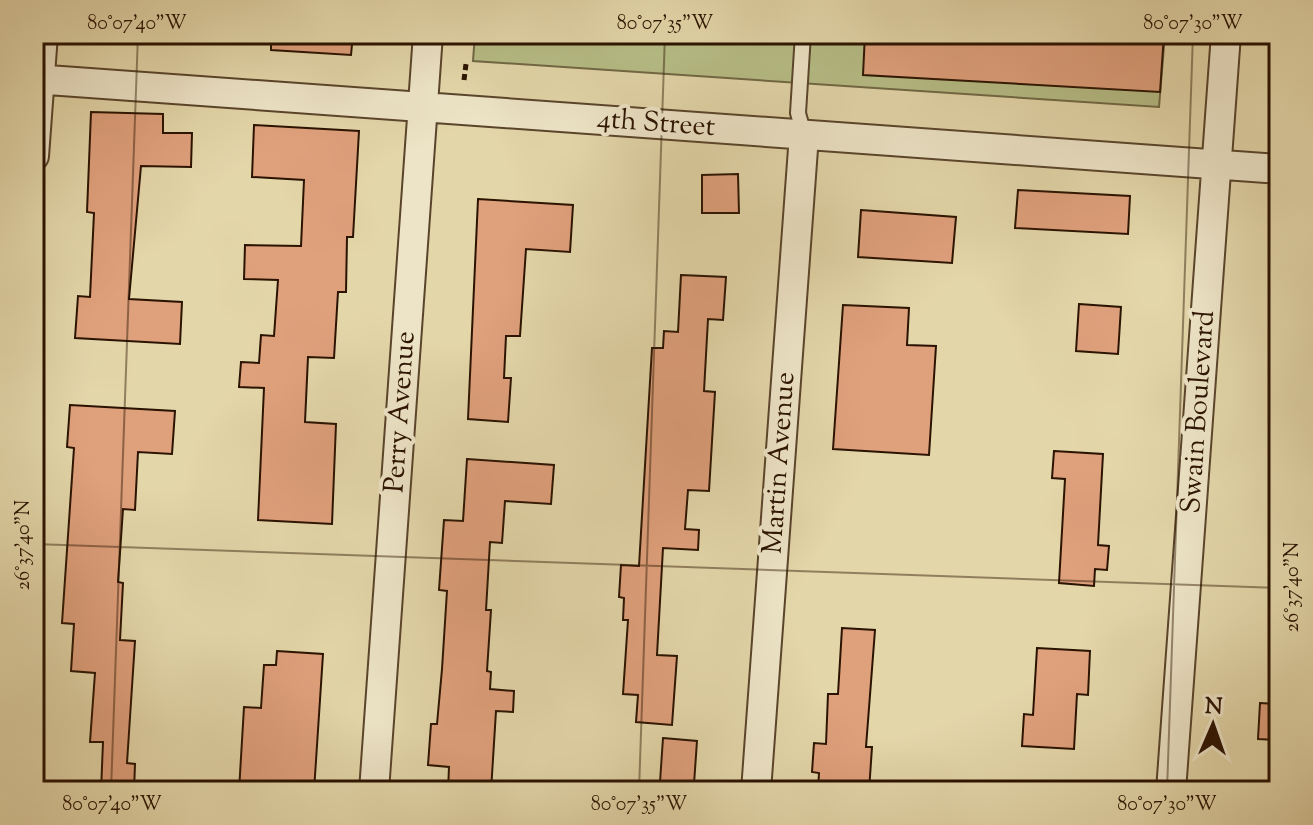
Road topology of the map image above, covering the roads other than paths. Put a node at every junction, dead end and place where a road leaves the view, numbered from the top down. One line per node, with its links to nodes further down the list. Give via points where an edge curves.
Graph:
1 (43, 34): 5 (street)
2 (428, 34): 6 (street, Perry Avenue)
3 (803, 34): 7 (lane, via 798,113)
4 (1226, 34): 9 (street, Swain Boulevard)
5 (37, 80): 6 (street, 4th Street); 8 (street)
6 (423, 107): 7 (street, 4th Street); 11 (street, Perry Avenue)
7 (804, 135): 9 (street, 4th Street); 12 (street, Martin Avenue)
8 (34, 156)
9 (1216, 164): 10 (street, 4th Street); 13 (street, Swain Boulevard)
10 (1279, 169)
11 (374, 791)
12 (756, 791)
13 (1171, 791)

